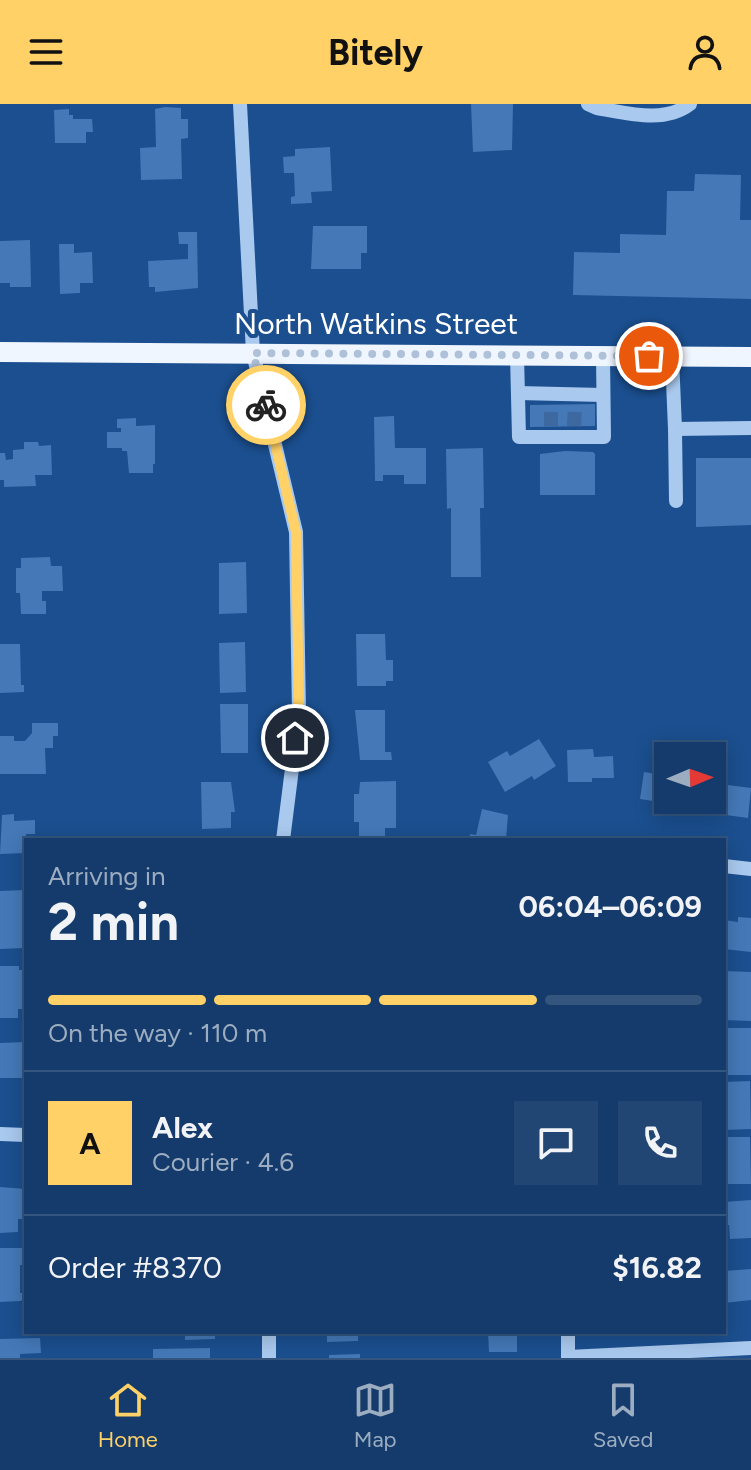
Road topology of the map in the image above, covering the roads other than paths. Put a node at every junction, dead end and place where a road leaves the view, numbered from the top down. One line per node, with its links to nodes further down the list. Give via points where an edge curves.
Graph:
1 (240, 104): 5 (street)
2 (588, 104): 3 (street, via 657,115 678,113)
3 (690, 104)
4 (0, 352): 5 (main road, North Watkins Street)
5 (253, 353): 6 (main road, North Watkins Street); 15 (street, via 296,532 299,713)
6 (517, 355): 7 (main road, North Watkins Street); 10 (street)
7 (603, 356): 8 (main road, North Watkins Street); 11 (street)
8 (672, 357): 9 (main road, North Watkins Street); 13 (street)
9 (751, 357)
10 (518, 393): 11 (street, via 575,400); 11 (street, via 519,437 574,432 604,437)
11 (603, 395)
12 (751, 428): 13 (street)
13 (675, 429): 14 (street)
14 (676, 501)
15 (283, 838)
16 (726, 866): 17 (street)
17 (751, 869)
18 (0, 1134): 19 (street)
19 (24, 1135)
20 (269, 1334): 23 (street)
21 (568, 1334): 24 (street)
22 (751, 1348): 24 (street)
23 (269, 1358)
24 (568, 1358)

